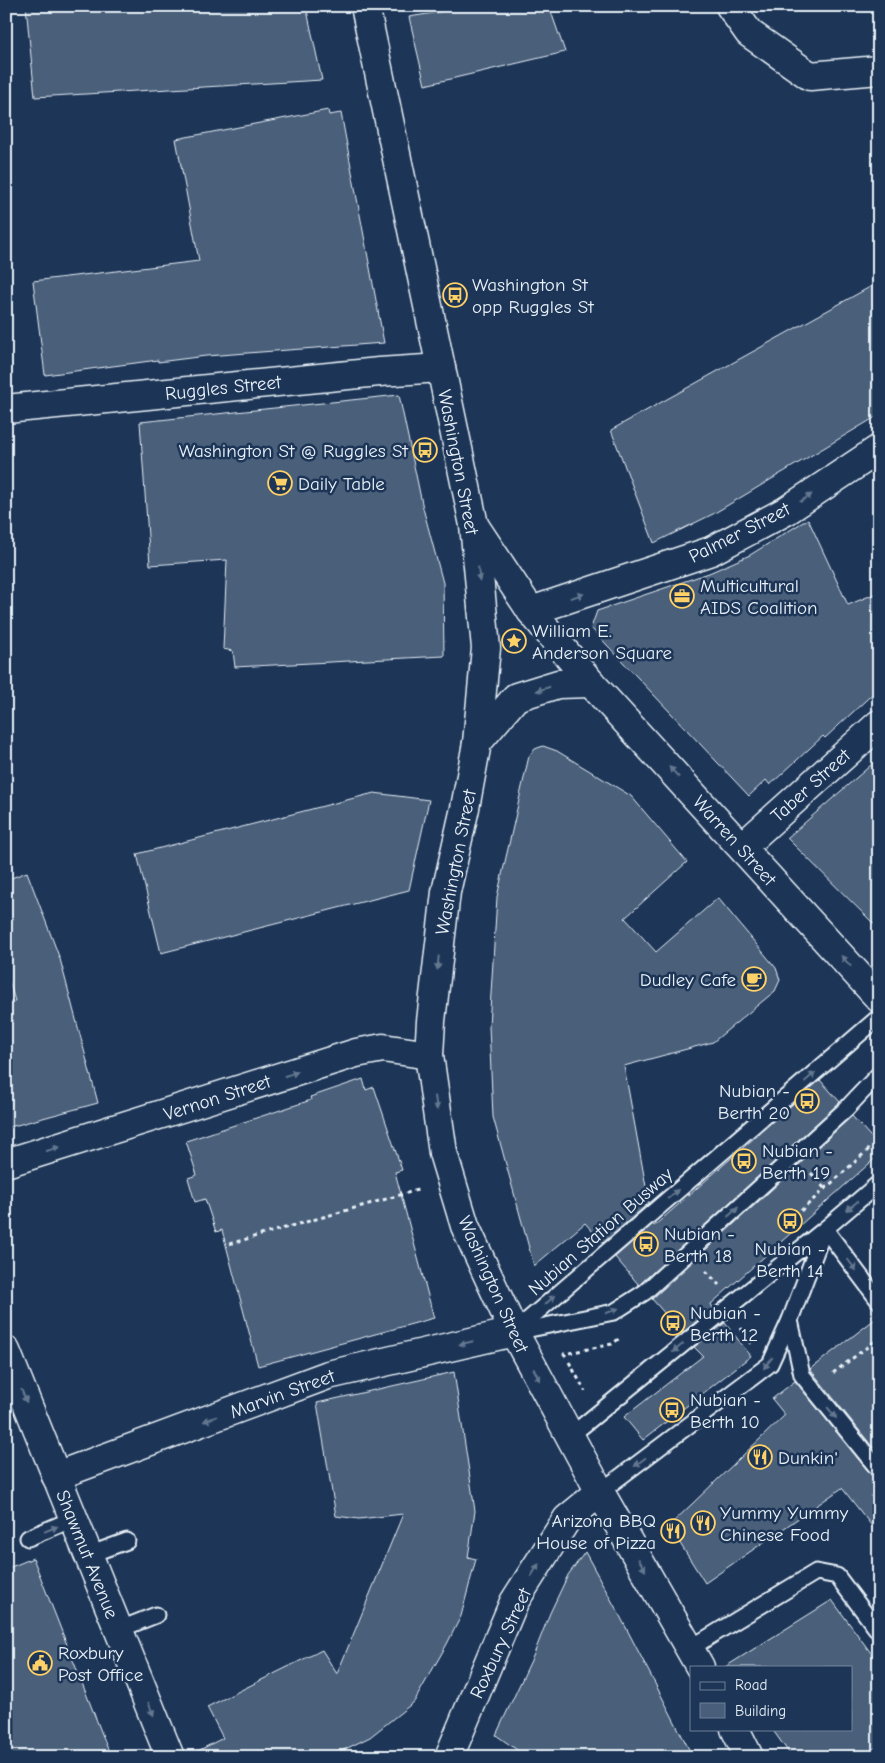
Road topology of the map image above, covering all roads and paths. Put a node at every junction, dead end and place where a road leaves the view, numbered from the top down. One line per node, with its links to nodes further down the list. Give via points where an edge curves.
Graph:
1 (365, 6): 4 (main road, Washington Street)
2 (730, 6): 3 (main road, via 749,33 810,76)
3 (879, 70)
4 (441, 368): 5 (main road, Ruggles Street, via 370,372); 7 (main road, Washington Street)
5 (6, 409)
6 (879, 449): 8 (main road, Palmer Street, one-way to 6, via 711,551 786,511)
7 (474, 526): 8 (main road, Warren Street); 11 (main road, Washington Street, one-way to 11, via 486,648)
8 (531, 611): 9 (main road, Warren Street)
9 (591, 683): 11 (main road, one-way to 11, via 558,684 516,698); 12 (main road, Warren Street, one-way to 9)
10 (879, 724): 12 (main road, Taber Street)
11 (477, 743): 15 (main road, Washington Street, one-way to 15, via 446,892)
12 (742, 847): 13 (main road, Warren Street, one-way to 12)
13 (879, 998)
14 (879, 1017): 29 (lane, Nubian Station Busway, one-way to 14)
15 (429, 1055): 17 (main road, Vernon Street, one-way to 15, via 356,1053 382,1048); 19 (main road, Washington Street, one-way to 19, via 443,1153)
16 (879, 1074): 29 (lane, Nubian Station Busway, one-way to 16, via 614,1312 645,1292 846,1109)
17 (6, 1163)
18 (809, 1171): 21 (path)
19 (452, 1180): 23 (path); 29 (main road, Washington Street, via 465,1226)
20 (879, 1183): 22 (lane, one-way to 22)
21 (825, 1189)
22 (825, 1229): 26 (lane, one-way to 26); 27 (lane); 36 (lane, one-way to 36)
23 (229, 1244)
24 (702, 1267): 25 (path)
25 (719, 1286)
26 (879, 1301)
27 (790, 1320): 37 (lane, one-way to 37, via 802,1375); 39 (lane, one-way to 39, via 770,1364)
28 (741, 1328): 30 (path)
29 (514, 1332): 36 (main road, Washington Street, one-way to 36); 38 (main road, Marvin Street, one-way to 38, via 328,1375)
30 (753, 1347)
31 (879, 1348): 34 (path, via 874,1342)
32 (6, 1351): 38 (main road, Shawmut Avenue, one-way to 38)
33 (564, 1354): 35 (path)
34 (833, 1372)
35 (587, 1395)
36 (570, 1436): 39 (main road, Washington Street)
37 (879, 1470)
38 (56, 1476): 40 (main road, Shawmut Avenue)
39 (600, 1492): 47 (main road, Washington Street, one-way to 47); 50 (main road, Roxbury Street, one-way to 39, via 514,1602 566,1519)
40 (73, 1519): 41 (lane, one-way to 40); 43 (main road, Shawmut Avenue)
41 (28, 1538)
42 (127, 1541): 43 (lane)
43 (88, 1555): 45 (main road, Shawmut Avenue)
44 (156, 1615): 45 (lane)
45 (118, 1630): 49 (main road, Shawmut Avenue, one-way to 49)
46 (879, 1632): 47 (lane, via 837,1576 816,1572)
47 (695, 1658)
48 (736, 1730): 51 (main road)
49 (170, 1757)
50 (449, 1757)
51 (750, 1757)

